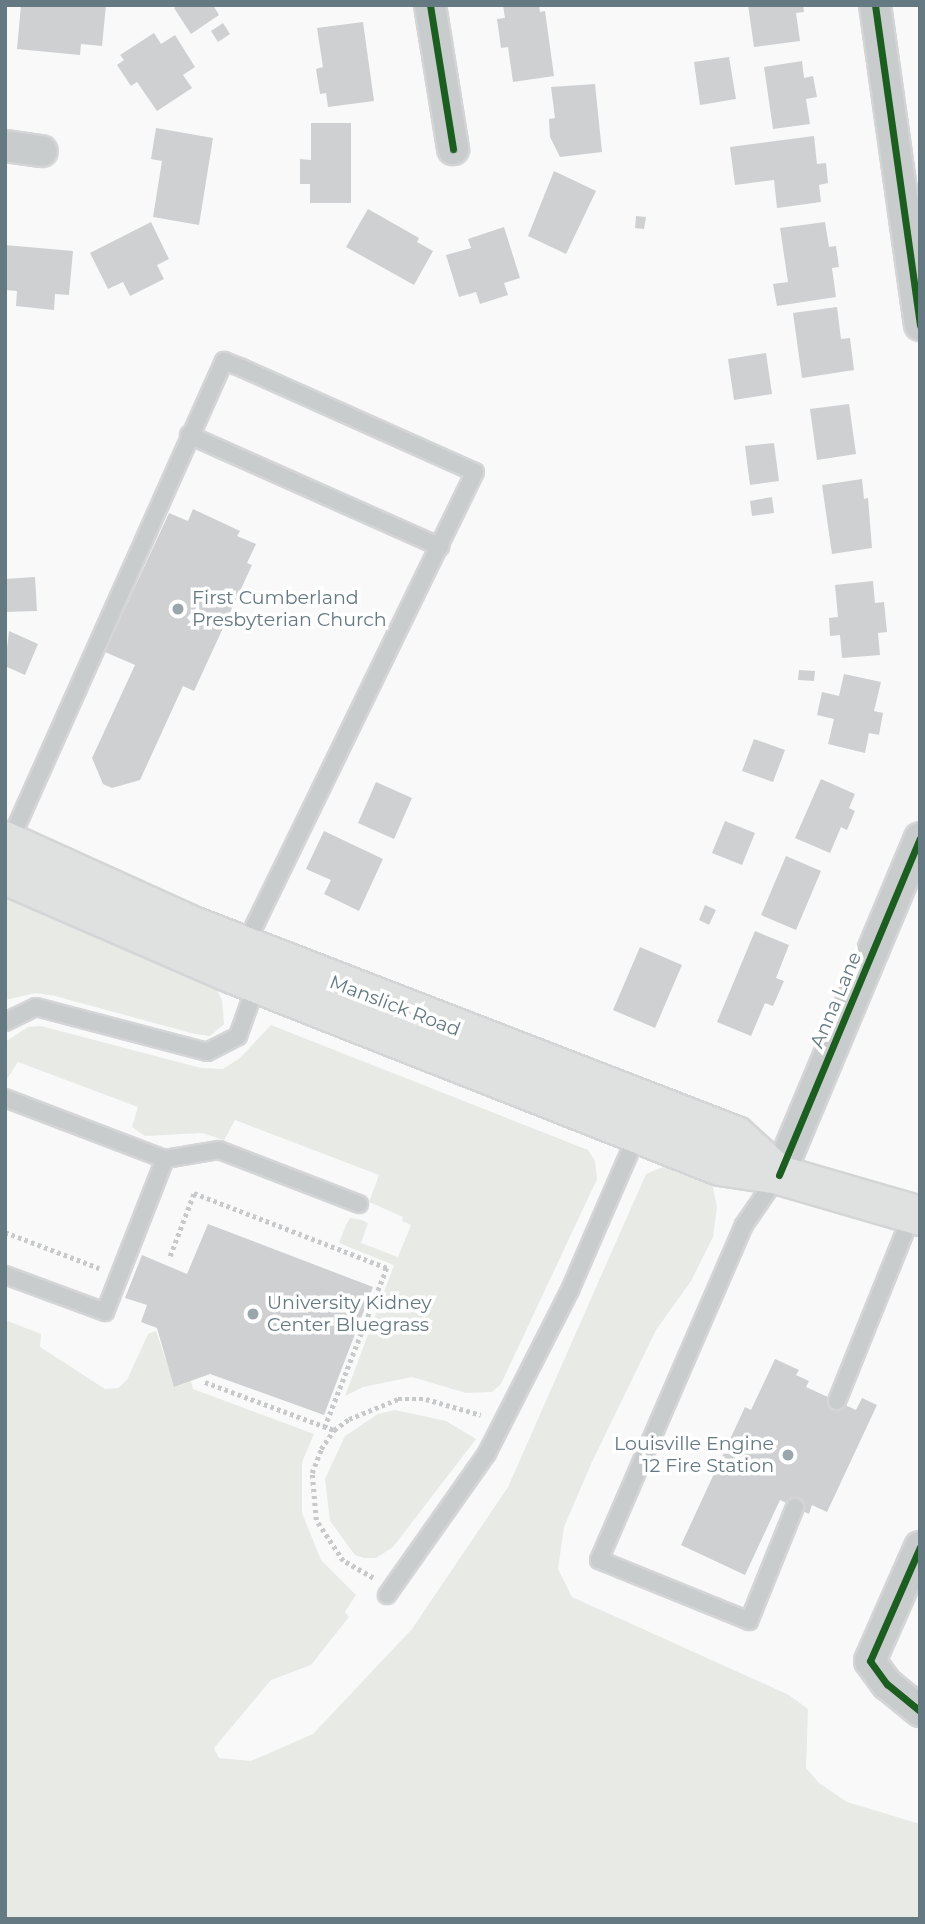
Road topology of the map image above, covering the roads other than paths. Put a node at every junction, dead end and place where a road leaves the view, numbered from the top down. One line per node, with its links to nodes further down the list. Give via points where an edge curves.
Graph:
1 (430, 5): 4 (street)
2 (875, 5): 6 (street)
3 (5, 146): 5 (street)
4 (453, 149)
5 (42, 151)
6 (920, 325)
7 (189, 435): 8 (lane); 8 (lane, via 224,361 475,472); 10 (lane)
8 (440, 547): 11 (lane)
9 (920, 838): 17 (street, Anna Lane)
10 (7, 853): 11 (main road, Manslick Road); 12 (main road, Manslick Road)
11 (244, 947): 17 (main road, Manslick Road, via 736,1136)
12 (257, 983): 13 (lane, via 238,1036 207,1052 36,1007); 15 (main road, Manslick Road)
13 (5, 1022)
14 (5, 1098): 16 (lane)
15 (638, 1133): 17 (main road, Manslick Road, via 720,1166); 24 (lane, via 570,1290 487,1453)
16 (164, 1159): 18 (lane, via 219,1150); 20 (lane, via 105,1312)
17 (779, 1175): 19 (main road, Manslick Road); 22 (lane, via 744,1225 599,1560 749,1621)
18 (359, 1204)
19 (916, 1215): 21 (lane)
20 (5, 1275)
21 (837, 1401)
22 (794, 1507)
23 (920, 1547): 25 (street, via 870,1661 887,1684)
24 (390, 1591)
25 (920, 1711)

